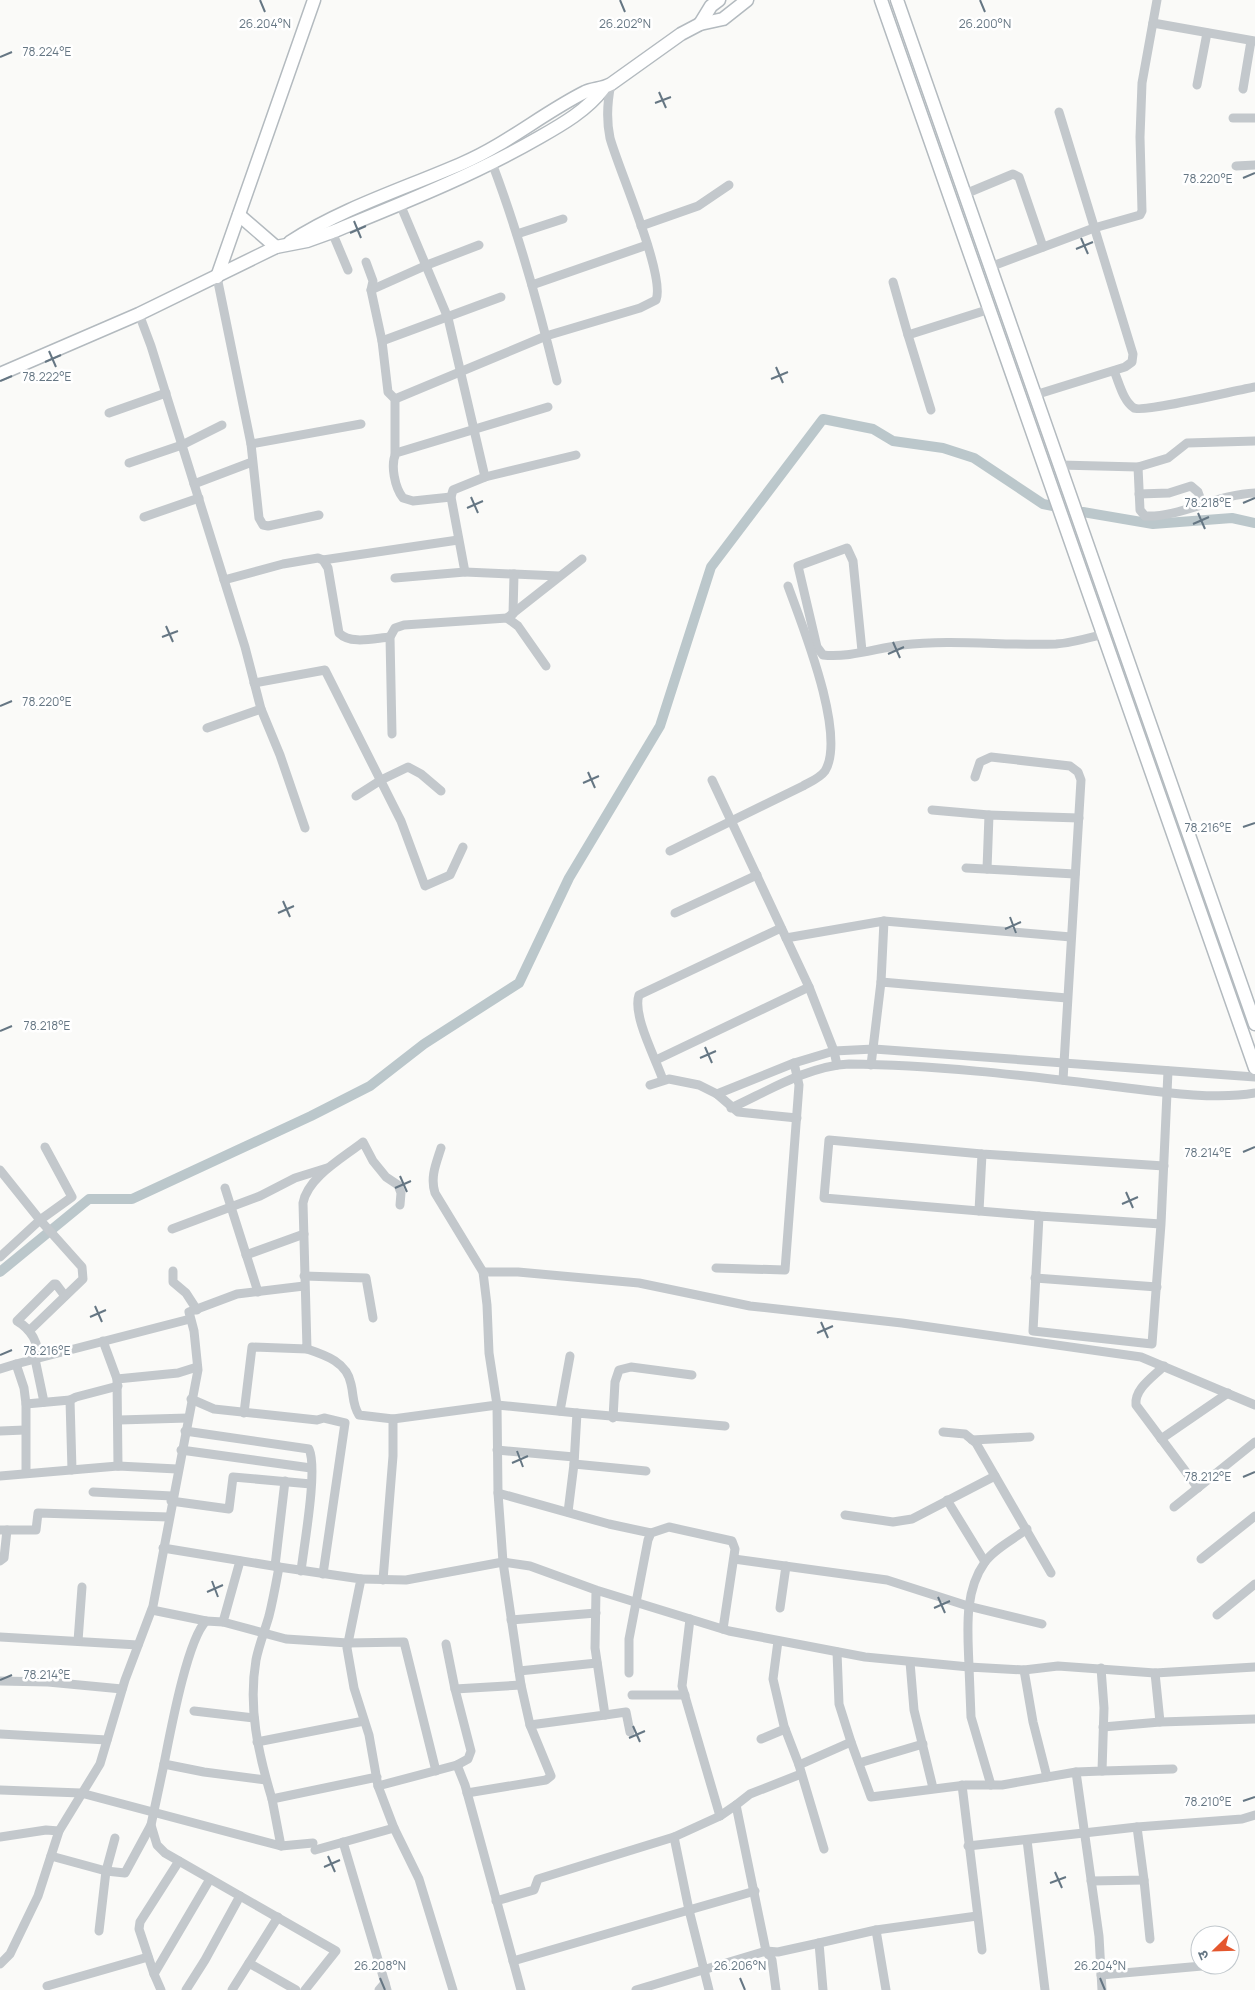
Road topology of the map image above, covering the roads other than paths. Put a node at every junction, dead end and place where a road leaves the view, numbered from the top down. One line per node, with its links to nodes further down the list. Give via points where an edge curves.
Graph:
1 (314, 0): 23 (main road)
2 (747, 0): 8 (main road, via 723,19)
3 (880, 0): 42 (main road)
4 (897, 0): 21 (main road)
5 (1157, 0): 7 (street)
6 (715, 3): 8 (main road)
7 (1153, 23): 9 (street); 26 (street, via 1142,83 1142,211 1136,218)
8 (700, 24): 12 (main road, via 656,50)
9 (1207, 33): 10 (street); 11 (street)
10 (1253, 41): 13 (street)
11 (1197, 85)
12 (607, 86): 17 (main road, via 593,102 557,127); 25 (street, via 610,138); 31 (main road, via 587,91 466,162 305,232)
13 (1243, 89)
14 (1059, 112): 26 (street)
15 (1233, 118): 16 (street)
16 (1255, 118)
17 (492, 163): 22 (main road); 28 (street)
18 (1255, 165): 19 (street)
19 (1236, 166)
20 (729, 185): 25 (street, via 698,206)
21 (964, 194): 32 (street, via 1006,176 1014,174 1019,177); 35 (main road)
22 (400, 204): 27 (main road); 34 (street)
23 (239, 215): 31 (main road); 37 (main road)
24 (564, 219): 28 (street)
25 (641, 226): 30 (street)
26 (1094, 228): 32 (street); 48 (street, via 1133,354 1132,362)
27 (332, 232): 31 (main road); 36 (street)
28 (517, 234): 39 (street)
29 (479, 245): 34 (street)
30 (648, 245): 39 (street); 46 (street, via 658,287 656,300 640,308)
31 (281, 246): 37 (main road)
32 (1043, 247): 35 (street)
33 (366, 262): 40 (street, via 373,281)
34 (427, 265): 40 (street); 44 (street)
35 (990, 267): 54 (main road)
36 (348, 270)
37 (217, 277): 43 (main road); 63 (street)
38 (893, 282): 45 (street)
39 (532, 285): 46 (street)
40 (371, 290): 47 (street)
41 (501, 297): 44 (street)
42 (990, 309): 45 (street); 90 (main road)
43 (139, 314): 50 (main road); 53 (street)
44 (448, 318): 47 (street); 49 (street)
45 (908, 335): 57 (street)
46 (546, 336): 49 (street); 51 (street)
47 (382, 341): 55 (street, via 388,392)
48 (1114, 371): 52 (street, via 1124,395 1137,409); 54 (street)
49 (460, 373): 55 (street); 61 (street)
50 (0, 374)
51 (558, 381)
52 (1255, 387)
53 (166, 393): 58 (street); 64 (street)
54 (1035, 395): 69 (main road)
55 (395, 399): 65 (street)
56 (548, 407): 61 (street)
57 (931, 410)
58 (109, 413)
59 (361, 424): 63 (street)
60 (222, 425): 64 (street)
61 (473, 430): 65 (street); 71 (street)
62 (1255, 441): 70 (street, via 1187,443 1168,458)
63 (251, 444): 67 (street)
64 (182, 445): 68 (street); 72 (street)
65 (395, 454): 75 (street, via 397,490 403,498 413,501)
66 (576, 455): 71 (street)
67 (252, 462): 72 (street); 78 (street, via 259,518 263,525)
68 (129, 463)
69 (1060, 466): 70 (street); 122 (main road)
70 (1138, 467): 74 (street)
71 (484, 477): 75 (street, via 460,485 452,490)
72 (194, 484): 76 (street)
73 (1255, 493): 77 (street)
74 (1139, 494): 77 (street, via 1192,486); 77 (street, via 1140,510 1145,516 1169,514)
75 (451, 497): 80 (street)
76 (199, 498): 79 (street); 87 (street)
77 (1202, 503)
78 (319, 515)
79 (144, 517)
80 (458, 540): 82 (street); 83 (street)
81 (582, 559): 85 (street)
82 (323, 560): 87 (street, via 283,564); 91 (street, via 328,568 339,633 352,640)
83 (465, 572): 84 (street); 86 (street)
84 (514, 574): 85 (street); 89 (street)
85 (559, 576): 89 (street)
86 (395, 578)
87 (224, 580): 94 (street)
88 (788, 586): 106 (street, via 821,682 831,741 826,769 821,775)
89 (510, 616): 91 (street, via 404,625 395,628); 93 (street)
90 (1104, 634): 92 (street, via 1056,644 903,645); 130 (main road)
91 (390, 636): 97 (street)
92 (862, 651): 92 (street, via 823,655 817,647 798,566 847,548 853,561)
93 (546, 666)
94 (254, 683): 95 (street); 99 (street, via 325,670)
95 (261, 708): 96 (street); 107 (street)
96 (207, 728)
97 (392, 734)
98 (975, 777): 105 (street, via 980,762 991,757 1070,766 1078,772 1081,780)
99 (380, 780): 101 (street, via 408,767); 102 (street); 108 (street, via 401,822 425,886 450,875)
100 (712, 780): 106 (street)
101 (441, 791)
102 (356, 796)
103 (932, 810): 104 (street)
104 (989, 815): 105 (street); 111 (street)
105 (1079, 818): 112 (street)
106 (731, 819): 109 (street); 113 (street)
107 (305, 828)
108 (464, 847)
109 (670, 851)
110 (966, 868): 111 (street)
111 (987, 869): 112 (street)
112 (1075, 874): 117 (street)
113 (757, 875): 114 (street); 116 (street)
114 (675, 913)
115 (884, 922): 117 (street); 118 (street); 119 (street)
116 (782, 928): 118 (street); 125 (street, via 639,995 639,1016)
117 (1071, 937): 121 (street)
118 (786, 938): 120 (street)
119 (881, 982): 121 (street); 123 (street)
120 (809, 987): 124 (street); 125 (street)
121 (1067, 998): 127 (street)
122 (1255, 1024)
123 (874, 1049): 124 (street); 127 (street); 129 (street)
124 (834, 1051): 126 (street); 128 (street)
125 (656, 1060): 134 (street)
126 (794, 1063): 132 (street); 139 (street)
127 (1064, 1064): 131 (street); 135 (street)
128 (837, 1065): 129 (street); 132 (street)
129 (871, 1065): 135 (street)
130 (1255, 1068)
131 (1168, 1071): 133 (street); 137 (street)
132 (798, 1077): 140 (street); 141 (street)
133 (1255, 1077)
134 (663, 1080): 136 (street); 139 (street, via 699,1085)
135 (1063, 1080): 137 (street)
136 (650, 1085)
137 (1169, 1092): 138 (street, via 1236,1096); 145 (street)
138 (1255, 1093)
139 (717, 1094): 140 (street)
140 (731, 1108): 141 (street, via 747,1115)
141 (797, 1118): 159 (street, via 785,1270)
142 (46, 1147): 153 (street, via 72,1196)
143 (441, 1148): 161 (street, via 432,1184 435,1193)
144 (982, 1154): 145 (street); 151 (street); 151 (street, via 829,1140 824,1198)
145 (1164, 1166): 154 (street)
146 (330, 1168): 149 (street, via 363,1142 386,1177 398,1185); 150 (street, via 295,1178); 156 (street, via 306,1192)
147 (1, 1174): 153 (street)
148 (225, 1188): 150 (street)
149 (400, 1205)
150 (231, 1208): 155 (street); 158 (street)
151 (979, 1211): 152 (street)
152 (1039, 1216): 154 (street); 162 (street)
153 (43, 1223): 157 (street); 166 (street, via 82,1267 84,1274)
154 (1161, 1224): 164 (street)
155 (172, 1229)
156 (304, 1234): 158 (street); 163 (street)
157 (1, 1254)
158 (246, 1255): 165 (street)
159 (716, 1268)
160 (173, 1271): 167 (street, via 176,1286 186,1293)
161 (483, 1272): 176 (street, via 639,1283 750,1306 902,1323 1141,1357); 186 (street, via 489,1353)
162 (1035, 1278): 164 (street); 164 (street, via 1032,1331 1152,1344)
163 (304, 1281): 165 (street); 168 (street, via 366,1278); 172 (street)
164 (1157, 1287)
165 (258, 1292): 167 (street, via 237,1294)
166 (65, 1296): 170 (street); 170 (street, via 54,1284 17,1321)
167 (196, 1310): 169 (street, via 189,1312)
168 (373, 1318)
169 (190, 1319): 171 (street); 177 (street)
170 (29, 1330): 174 (street, via 37,1347)
171 (103, 1341): 174 (street); 180 (street)
172 (306, 1349): 189 (street, via 252,1347); 193 (street, via 328,1356 344,1370 351,1383 353,1405 359,1415)
173 (570, 1356): 188 (street)
174 (35, 1360): 175 (street); 184 (street)
175 (16, 1364): 178 (street); 185 (street)
176 (1164, 1366): 181 (street); 201 (street, via 1135,1398 1142,1415)
177 (197, 1367): 180 (street); 182 (street)
178 (0, 1369)
179 (692, 1375): 192 (street, via 631,1368 618,1370)
180 (118, 1382): 183 (street); 194 (street)
181 (1228, 1393): 187 (street); 201 (street)
182 (190, 1399): 189 (street, via 214,1409); 191 (street)
183 (70, 1400): 184 (street); 210 (street)
184 (44, 1402): 185 (street)
185 (26, 1404): 196 (street)
186 (497, 1405): 188 (street); 193 (street); 205 (street)
187 (1255, 1405)
188 (560, 1411): 190 (street)
189 (244, 1413): 241 (street, via 324,1418 345,1423)
190 (577, 1413): 192 (street); 206 (street)
191 (188, 1418): 194 (street); 198 (street)
192 (613, 1418): 195 (street)
193 (393, 1419): 243 (street)
194 (119, 1420): 207 (street)
195 (725, 1426)
196 (25, 1430): 197 (street); 212 (street)
197 (0, 1431)
198 (185, 1432): 204 (street); 208 (street, via 303,1447 309,1449)
199 (943, 1432): 202 (street, via 958,1432)
200 (1030, 1437): 202 (street)
201 (1161, 1439): 217 (street)
202 (972, 1440): 214 (street)
203 (1255, 1442): 217 (street)
204 (181, 1450): 208 (street); 209 (street)
205 (497, 1450): 206 (street); 219 (street)
206 (574, 1460): 211 (street); 223 (street)
207 (118, 1466): 209 (street); 210 (street)
208 (311, 1468): 216 (street)
209 (177, 1469): 220 (street)
210 (72, 1470): 212 (street)
211 (646, 1471)
212 (26, 1473): 213 (street)
213 (0, 1476)
214 (995, 1476): 221 (street); 227 (street)
215 (286, 1481): 216 (street); 220 (street, via 233,1477 229,1509); 238 (street)
216 (311, 1484): 239 (street)
217 (1198, 1488): 222 (street)
218 (93, 1492): 220 (street)
219 (498, 1492): 223 (street); 235 (street)
220 (172, 1498): 226 (street)
221 (948, 1500): 224 (street, via 920,1517 893,1522); 236 (street)
222 (1174, 1508)
223 (568, 1512): 229 (street)
224 (845, 1515)
225 (1255, 1516): 232 (street)
226 (169, 1517): 228 (street, via 38,1514 36,1530); 230 (street)
227 (1026, 1529): 236 (street); 240 (street)
228 (4, 1530): 233 (street, via 4,1558)
229 (651, 1533): 231 (street, via 669,1526 732,1541); 247 (street)
230 (163, 1548): 234 (street); 250 (street)
231 (734, 1559): 237 (street); 258 (street)
232 (1201, 1559)
233 (0, 1561)
234 (240, 1561): 238 (street); 256 (street)
235 (503, 1562): 243 (street, via 406,1580); 246 (street, via 530,1566); 254 (street)
236 (985, 1562): 248 (street)
237 (786, 1566): 248 (street, via 887,1580); 249 (street)
238 (277, 1567): 239 (street); 259 (street)
239 (301, 1571): 241 (street)
240 (1051, 1573)
241 (323, 1574): 242 (street)
242 (361, 1578): 243 (street); 263 (street)
243 (383, 1580)
244 (1255, 1584): 252 (street)
245 (82, 1587): 261 (street)
246 (596, 1590): 247 (street); 251 (street)
247 (635, 1602): 253 (street); 274 (street, via 629,1639)
248 (968, 1606): 257 (street); 269 (street)
249 (780, 1608)
250 (152, 1610): 255 (street); 265 (street)
251 (596, 1613): 254 (street); 268 (street)
252 (1217, 1616)
253 (690, 1619): 258 (street); 281 (street, via 682,1686)
254 (511, 1620): 273 (street)
255 (206, 1621): 256 (street); 299 (street, via 181,1686)
256 (223, 1622): 259 (street)
257 (1042, 1624)
258 (723, 1629): 262 (street)
259 (264, 1633): 263 (street, via 286,1639); 284 (street, via 255,1666)
260 (0, 1637): 261 (street)
261 (78, 1641): 265 (street)
262 (778, 1641): 266 (street); 290 (street, via 773,1680)
263 (348, 1643): 286 (street, via 354,1688); 303 (street, via 404,1642)
264 (446, 1644): 279 (street)
265 (138, 1645): 278 (street)
266 (837, 1652): 267 (street); 296 (street, via 839,1704)
267 (910, 1662): 269 (street); 297 (street, via 914,1710)
268 (597, 1663): 273 (street); 283 (street)
269 (969, 1667): 272 (street); 310 (street, via 971,1717)
270 (1255, 1667): 275 (street)
271 (1101, 1668): 272 (street, via 1058,1666); 275 (street); 289 (street)
272 (1024, 1670): 306 (street)
273 (519, 1671): 277 (street)
274 (629, 1673)
275 (1155, 1673): 287 (street)
276 (0, 1681): 278 (street)
277 (521, 1685): 279 (street); 288 (street)
278 (122, 1689): 294 (street)
279 (455, 1689): 300 (street, via 471,1751 468,1759)
280 (632, 1695): 281 (street)
281 (685, 1695): 319 (street)
282 (194, 1712): 284 (street)
283 (605, 1715): 288 (street); 291 (street, via 626,1712)
284 (254, 1718): 295 (street)
285 (1255, 1719): 287 (street)
286 (364, 1721): 295 (street); 308 (street)
287 (1160, 1722): 289 (street)
288 (530, 1725): 314 (street, via 551,1776 546,1780)
289 (1103, 1727): 304 (street)
290 (785, 1729): 293 (street); 301 (street)
291 (630, 1732)
292 (0, 1734): 294 (street)
293 (761, 1739)
294 (107, 1740): 313 (street, via 100,1764)
295 (257, 1742): 307 (street)
296 (851, 1742): 298 (street); 301 (street)
297 (923, 1744): 298 (street); 311 (street)
298 (859, 1763): 311 (street, via 871,1797)
299 (164, 1764): 307 (street); 317 (street)
300 (457, 1765): 303 (street); 314 (street)
301 (800, 1769): 316 (street, via 750,1794); 332 (street)
302 (1173, 1769): 304 (street)
303 (436, 1771): 308 (street)
304 (1102, 1771): 305 (street)
305 (1076, 1772): 306 (street); 324 (street)
306 (1047, 1777): 310 (street)
307 (266, 1780): 315 (street)
308 (377, 1781): 315 (street); 322 (street)
309 (962, 1785): 310 (street); 311 (street); 331 (street)
310 (991, 1785)
311 (933, 1788)
312 (0, 1790): 313 (street)
313 (81, 1793): 317 (street); 323 (street)
314 (467, 1793): 341 (street)
315 (272, 1798): 330 (street)
316 (736, 1805): 319 (street); 339 (street)
317 (154, 1812): 320 (street); 330 (street)
318 (1255, 1815): 321 (street, via 1242,1819)
319 (720, 1816): 326 (street)
320 (151, 1825): 334 (street, via 157,1845); 335 (street, via 125,1873)
321 (1136, 1827): 324 (street); 337 (street)
322 (394, 1828): 329 (street); 367 (street, via 419,1878)
323 (59, 1832): 325 (street, via 46,1830); 333 (street)
324 (1083, 1832): 328 (street); 338 (street)
325 (0, 1837)
326 (674, 1837): 341 (street, via 538,1879 534,1890); 342 (street)
327 (115, 1838): 335 (street)
328 (1027, 1840): 331 (street); 374 (street)
329 (343, 1842): 330 (street, via 314,1847); 360 (street)
330 (281, 1846)
331 (968, 1846): 343 (street)
332 (824, 1849)
333 (51, 1856): 335 (street); 354 (street, via 38,1896 10,1954)
334 (179, 1862): 336 (street); 351 (street, via 140,1922)
335 (106, 1871): 346 (street)
336 (210, 1879): 340 (street); 357 (street)
337 (1144, 1880): 338 (street); 347 (street)
338 (1091, 1881): 358 (street)
339 (754, 1891): 342 (street); 350 (street)
340 (240, 1896): 344 (street); 362 (street)
341 (496, 1900): 352 (street)
342 (689, 1910): 352 (street); 356 (street)
343 (977, 1916): 345 (street); 349 (street)
344 (278, 1917): 353 (street); 365 (street, via 336,1951)
345 (876, 1930): 348 (street); 373 (street)
346 (99, 1932)
347 (1150, 1939)
348 (820, 1943): 350 (street); 372 (street)
349 (982, 1950)
350 (766, 1952): 356 (street); 371 (street, via 772,1960)
351 (148, 1957): 357 (street); 359 (street)
352 (513, 1961): 368 (street)
353 (249, 1963): 363 (street); 364 (street)
354 (0, 1964)
355 (1190, 1967): 358 (street)
356 (704, 1970): 369 (street); 370 (street)
357 (154, 1974): 361 (street)
358 (1101, 1975): 375 (street)
359 (47, 1986)
360 (386, 1986): 366 (street)
361 (161, 1990)
362 (186, 1990)
363 (232, 1990)
364 (296, 1990)
365 (305, 1990)
366 (379, 1990)
367 (453, 1990)
368 (521, 1990)
369 (636, 1990)
370 (709, 1990)
371 (776, 1990)
372 (823, 1990)
373 (886, 1990)
374 (1045, 1990)
375 (1102, 1990)

